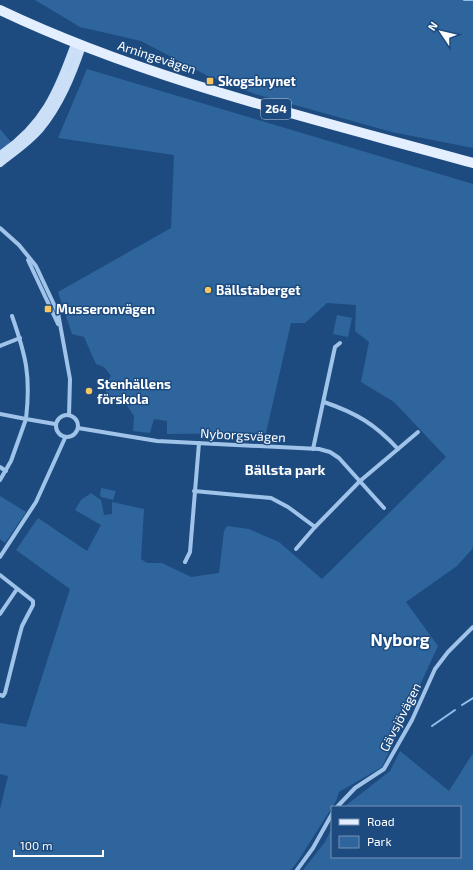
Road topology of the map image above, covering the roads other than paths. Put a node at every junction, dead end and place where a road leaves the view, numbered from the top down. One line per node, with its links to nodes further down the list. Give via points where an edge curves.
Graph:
1 (0, 10): 2 (main road, Arningevägen / 264)
2 (79, 45): 3 (street, via 48,108 25,139); 5 (main road, Arningevägen / 264, via 328,125)
3 (4, 154): 4 (street)
4 (0, 163)
5 (473, 163)
6 (1, 230): 13 (street, via 19,245 36,266 58,313 70,379)
7 (12, 316): 8 (street)
8 (20, 338): 10 (street); 14 (street, via 24,347 28,378)
9 (340, 343): 11 (street, via 335,347)
10 (0, 346)
11 (324, 402): 20 (street); 21 (street, via 359,416 380,430)
12 (0, 414): 14 (street)
13 (69, 415): 15 (street, via 61,416); 16 (street, via 76,420)
14 (26, 419): 15 (street); 23 (street)
15 (55, 424): 18 (street, via 57,433)
16 (78, 428): 18 (street, via 74,436); 19 (street, Nyborgsvägen, via 142,440)
17 (418, 432): 21 (street)
18 (65, 438): 30 (street, via 36,502)
19 (199, 443): 20 (street, Nyborgsvägen); 26 (street)
20 (313, 449): 25 (street, Nyborgsvägen, via 330,452 339,458)
21 (398, 449): 25 (street)
22 (0, 467): 23 (street)
23 (6, 471): 24 (street)
24 (0, 480)
25 (360, 481): 27 (street, Nyborgsvägen); 28 (street)
26 (194, 491): 28 (street, via 271,498); 31 (street, via 190,552)
27 (384, 508)
28 (315, 527): 29 (street)
29 (296, 549)
30 (0, 557)
31 (185, 562)
32 (0, 575): 33 (street)
33 (17, 590): 34 (street); 36 (street, via 33,601 33,605 22,626 6,693)
34 (0, 614)
35 (473, 627): 37 (street, Gävsjövägen, via 451,648 435,669 412,720 384,769 355,788)
36 (0, 695)
37 (338, 806)
38 (331, 816): 39 (street)
39 (297, 870)

